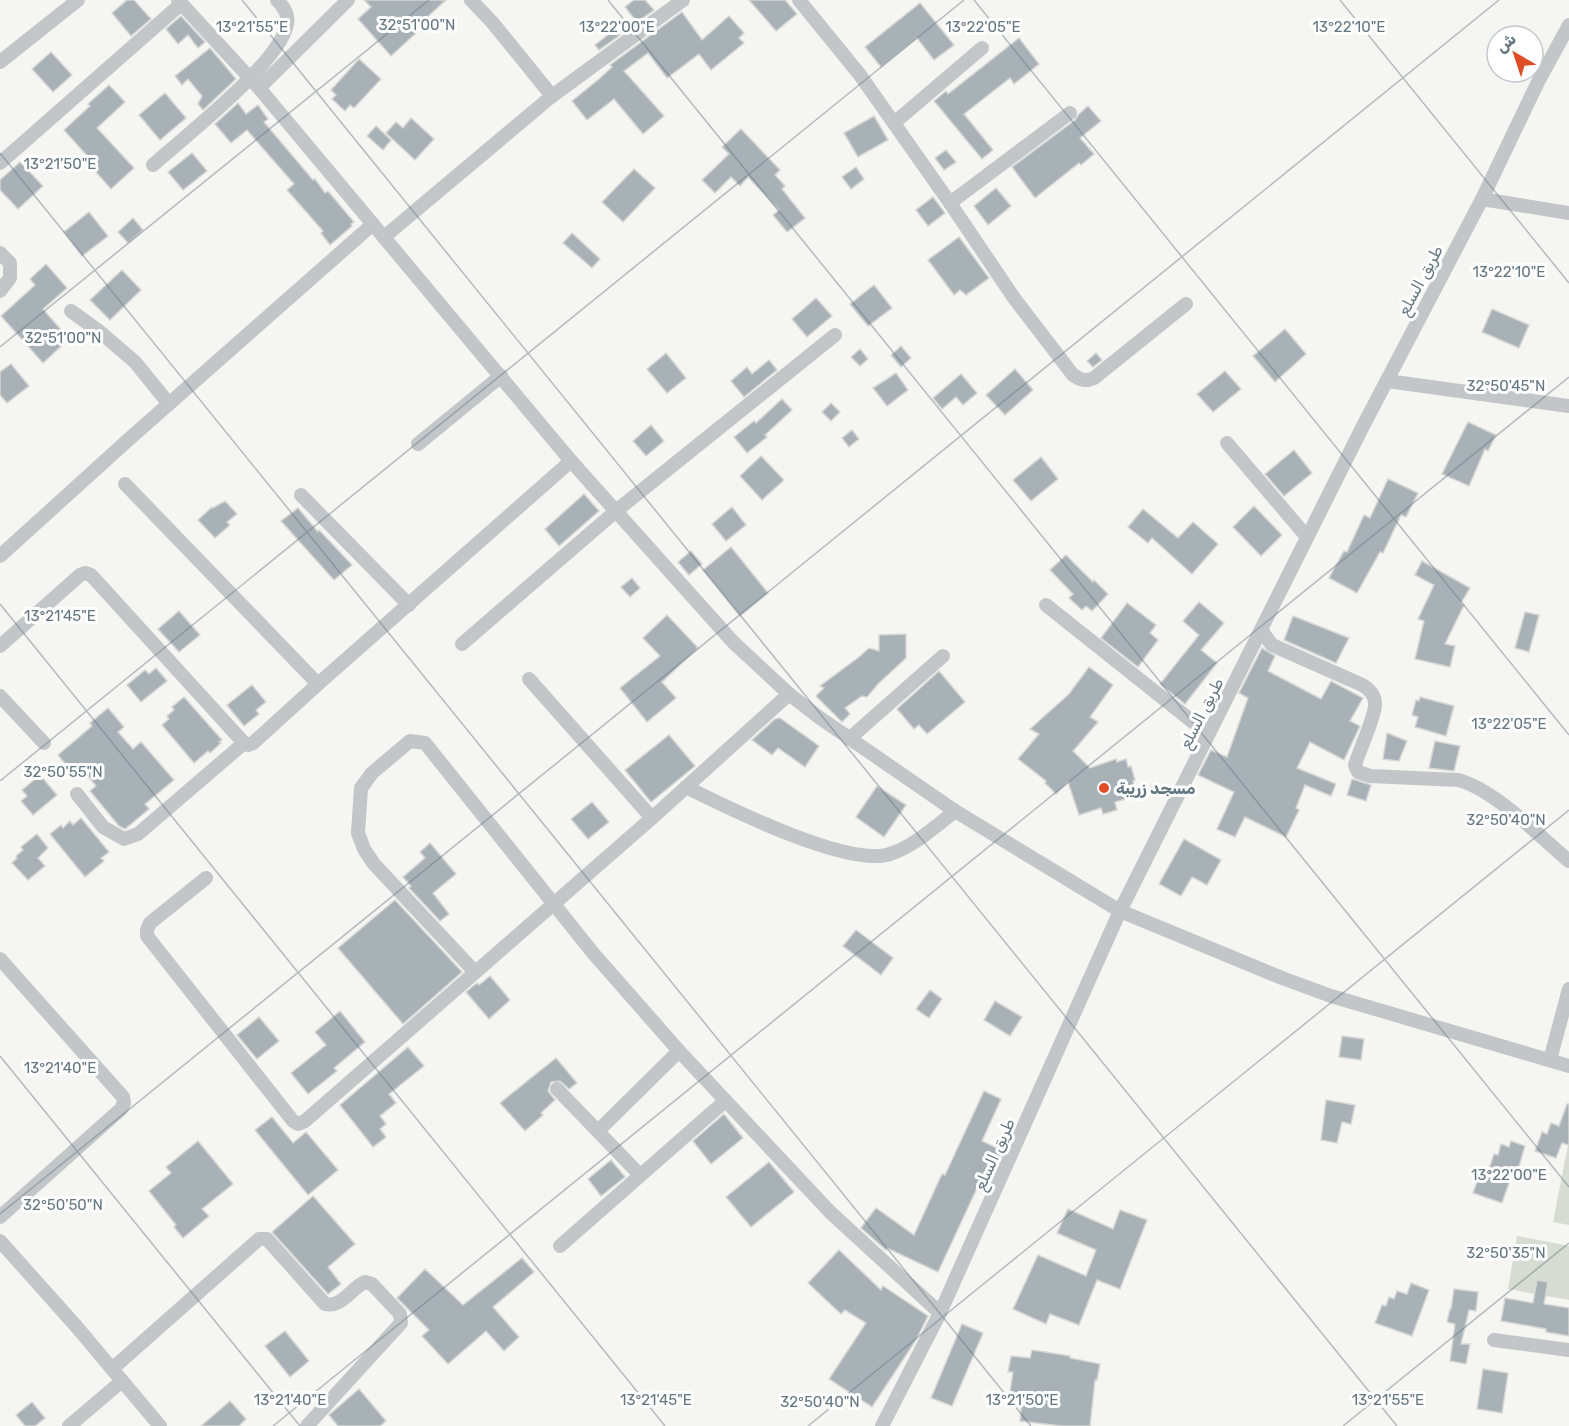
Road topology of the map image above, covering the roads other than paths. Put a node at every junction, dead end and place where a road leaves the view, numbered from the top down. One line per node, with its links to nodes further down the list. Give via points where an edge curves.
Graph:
1 (78, 0): 10 (street)
2 (277, 0): 11 (street, via 288,22 282,40)
3 (348, 0): 11 (street)
4 (471, 0): 12 (street)
5 (683, 0): 12 (street)
6 (799, 0): 14 (street)
7 (180, 2): 11 (street); 15 (street)
8 (1569, 25): 17 (street, طريق السلع)
9 (982, 48): 14 (street)
10 (3, 55)
11 (254, 84): 16 (street); 20 (street)
12 (552, 96): 21 (street)
13 (1070, 113): 18 (street)
14 (894, 123): 18 (street)
15 (0, 163)
16 (153, 165)
17 (1482, 199): 19 (street); 28 (street, طريق السلع)
18 (950, 203): 24 (street, via 1066,369 1081,380 1094,378)
19 (1569, 213)
20 (373, 224): 21 (street); 29 (street)
21 (384, 237): 27 (street)
22 (0, 253): 23 (street, via 10,263 10,278)
23 (0, 291)
24 (1186, 304)
25 (71, 311): 29 (street, via 135,362)
26 (835, 335): 36 (street)
27 (501, 376): 32 (street); 33 (street)
28 (1387, 381): 30 (street); 37 (street, طريق السلع)
29 (169, 404): 38 (street)
30 (1569, 406)
31 (1227, 443): 37 (street)
32 (418, 444)
33 (572, 461): 36 (street); 39 (street)
34 (125, 484): 46 (street)
35 (301, 495): 39 (street)
36 (616, 510): 42 (street); 47 (street, via 733,642)
37 (1307, 537): 41 (street, طريق السلع)
38 (0, 556)
39 (409, 605): 46 (street)
40 (1046, 605): 49 (street)
41 (1261, 630): 49 (street, طريق السلع); 57 (street, via 1272,645 1360,684 1373,694 1375,706 1355,765 1358,772 1471,783)
42 (462, 644)
43 (0, 646): 52 (street, via 80,574 91,575)
44 (943, 656): 50 (street)
45 (529, 679): 56 (street)
46 (318, 684): 52 (street, via 253,743)
47 (789, 694): 50 (street); 53 (street)
48 (0, 696): 51 (street)
49 (1209, 734): 60 (street, طريق السلع)
50 (849, 739): 55 (street)
51 (44, 743)
52 (244, 743): 54 (street, via 138,834 124,838 103,826)
53 (686, 787): 55 (street, via 752,820 872,857 890,854 921,837); 56 (street)
54 (77, 794)
55 (955, 811): 60 (street)
56 (652, 818): 59 (street)
57 (1569, 861)
58 (206, 878): 62 (street, via 150,923 147,936 298,1124)
59 (554, 903): 62 (street); 62 (street, via 425,743 410,741 372,773 361,788 358,832 364,849); 64 (street)
60 (1120, 911): 65 (street, via 1331,996); 74 (street, طريق السلع)
61 (0, 959): 71 (street, via 123,1097 124,1103)
62 (475, 972)
63 (1569, 989): 65 (street)
64 (679, 1051): 68 (street); 69 (street)
65 (1550, 1060): 66 (street)
66 (1569, 1066)
67 (557, 1089): 69 (street)
68 (724, 1102): 70 (street); 74 (street, via 830,1212)
69 (598, 1131): 70 (street)
70 (640, 1175): 73 (street)
71 (0, 1217)
72 (0, 1241): 77 (street)
73 (560, 1246)
74 (940, 1313): 82 (street, طريق السلع)
75 (1494, 1340): 76 (street)
76 (1569, 1350)
77 (112, 1370): 78 (street); 81 (street, via 259,1239 267,1239 325,1304 338,1303 365,1282 372,1284 402,1318)
78 (122, 1381): 79 (street); 80 (street)
79 (69, 1426)
80 (160, 1426)
81 (307, 1426)
82 (882, 1426)

